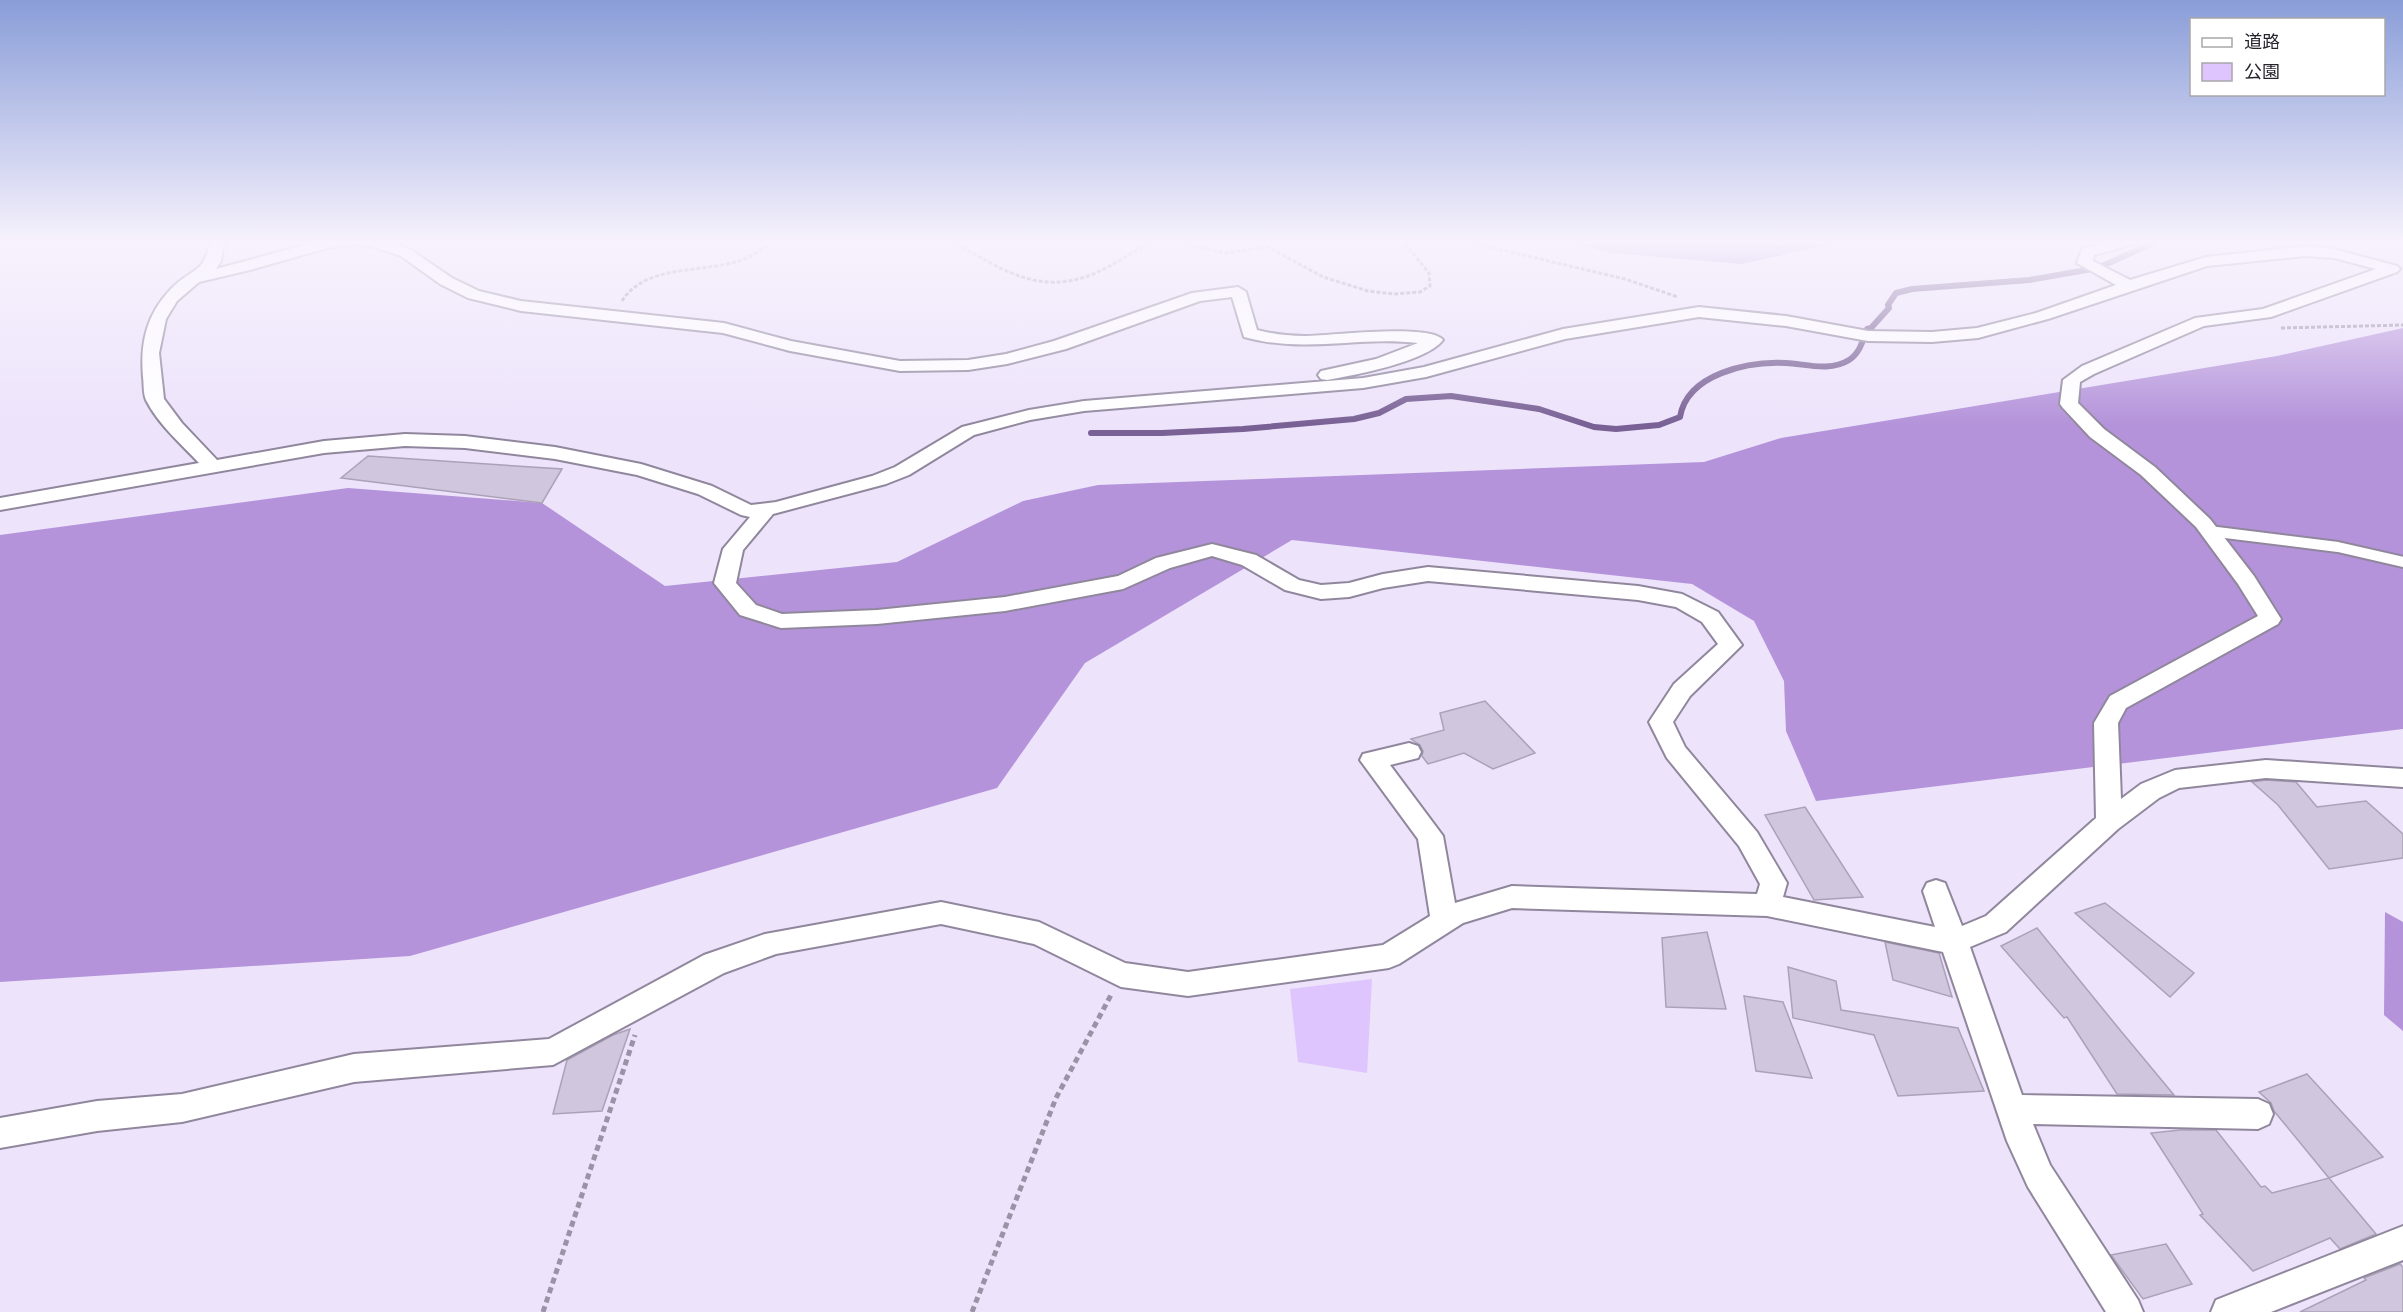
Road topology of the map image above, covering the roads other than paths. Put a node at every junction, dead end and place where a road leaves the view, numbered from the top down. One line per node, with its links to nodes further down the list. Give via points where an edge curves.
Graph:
1 (167, 302): 8 (street, via 160,310 150,338 154,398)
2 (505, 302): 3 (street, via 724,328 822,353 930,368 1007,359 1060,345)
3 (1180, 302)
4 (1241, 302): 7 (street, via 1250,333 1262,337 1293,342 1390,336 1435,340 1396,359)
5 (2082, 302): 7 (street, via 1978,333 1932,337 1869,336 1786,321 1699,312 1598,327 1426,372 1363,383)
6 (2299, 302): 11 (street, via 2265,314 2201,321 2072,380 2069,404 2097,433 2148,471)
7 (1237, 393): 10 (street, via 1084,406 1029,415 968,431 902,471 879,480)
8 (213, 467): 9 (street); 10 (street, via 324,447 405,440 465,442 555,453 641,470 705,490 748,511)
9 (0, 504)
10 (767, 509): 17 (street, via 733,549 725,583 748,610 781,621 877,617 1005,604 1123,582 1163,563 1212,550 1249,560 1292,585 1321,592 1428,574 1638,593 1682,602 1710,617 1731,645 1682,690 1661,722 1676,752 1748,839 1774,883)
11 (2209, 531): 12 (lane, via 2338,547); 15 (street, via 2270,619 2118,702 2106,723)
12 (2403, 562)
13 (1408, 752): 18 (street, via 1372,760 1430,836)
14 (2403, 778): 15 (street, via 2266,769 2175,779 2150,791)
15 (2109, 822): 19 (street, via 1996,924)
16 (1936, 891): 19 (street)
17 (1767, 905): 18 (street, via 1512,897); 19 (street)
18 (1445, 921): 22 (street, via 1389,956 1188,984 1121,975 1039,934 940,913 775,942 714,964 553,1052 354,1068 182,1108 97,1116)
19 (1953, 942): 20 (street)
20 (2012, 1109): 21 (street); 24 (street, via 2039,1176)
21 (2258, 1114)
22 (0, 1133)
23 (2403, 1243): 25 (street)
24 (2127, 1312)
25 (2228, 1312)

